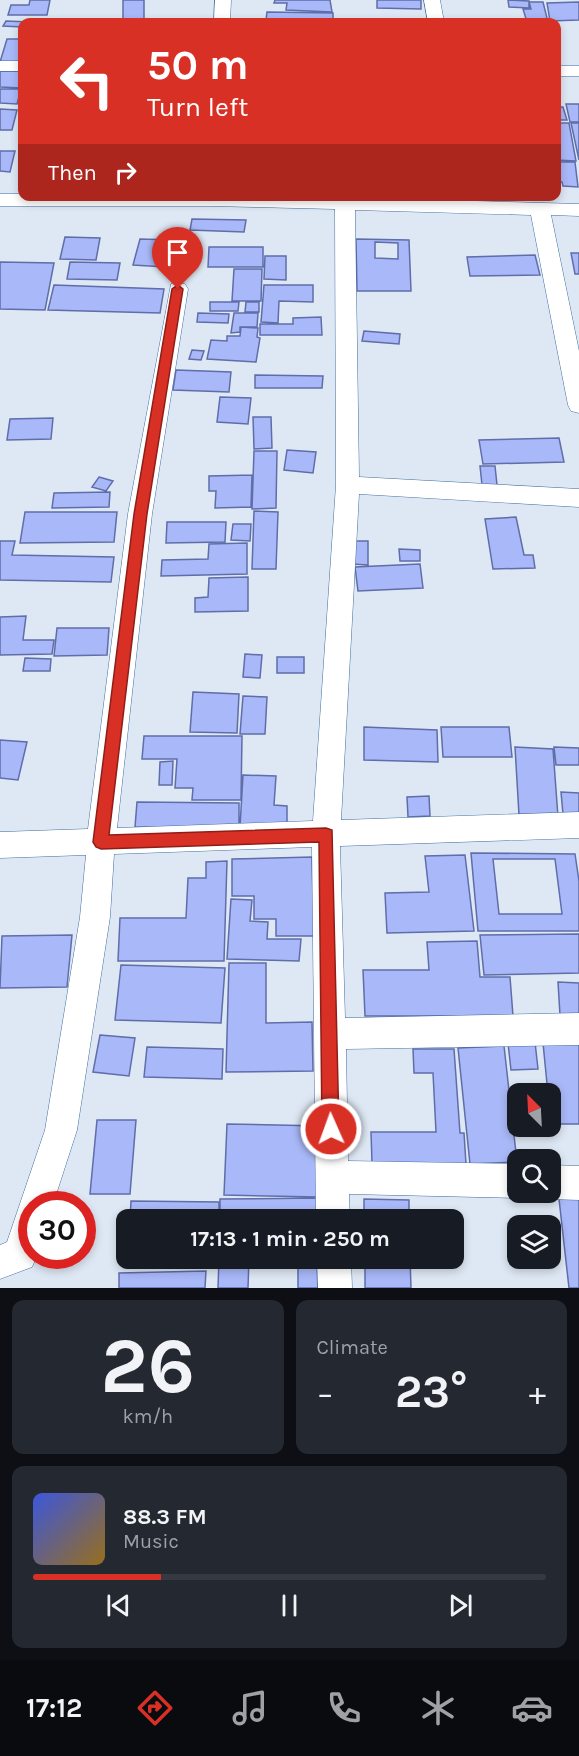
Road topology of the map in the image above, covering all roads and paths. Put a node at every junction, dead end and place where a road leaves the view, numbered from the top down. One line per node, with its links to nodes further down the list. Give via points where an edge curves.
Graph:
1 (223, 0): 3 (street)
2 (432, 0): 4 (street)
3 (222, 18)
4 (435, 18)
5 (0, 66): 6 (street)
6 (18, 66)
7 (561, 71): 8 (street)
8 (579, 71)
9 (0, 200): 10 (street)
10 (18, 200)
11 (278, 201): 13 (street)
12 (459, 202): 13 (street); 14 (street)
13 (345, 204): 18 (street)
14 (540, 209): 15 (street); 17 (street)
15 (579, 210)
16 (178, 289): 22 (street, via 140,514)
17 (579, 405)
18 (348, 485): 19 (street); 21 (street)
19 (579, 498)
20 (579, 825): 21 (street)
21 (326, 835): 22 (street); 25 (street)
22 (101, 842): 23 (street); 30 (street, via 95,917 61,1130)
23 (0, 845)
24 (579, 1029): 25 (street)
25 (328, 1034): 26 (street)
26 (332, 1177): 27 (street); 31 (street)
27 (507, 1181)
28 (561, 1182): 29 (street)
29 (579, 1183)
30 (40, 1191)
31 (333, 1209)
32 (18, 1256): 33 (street)
33 (0, 1262)
34 (334, 1269): 35 (street)
35 (335, 1288)

